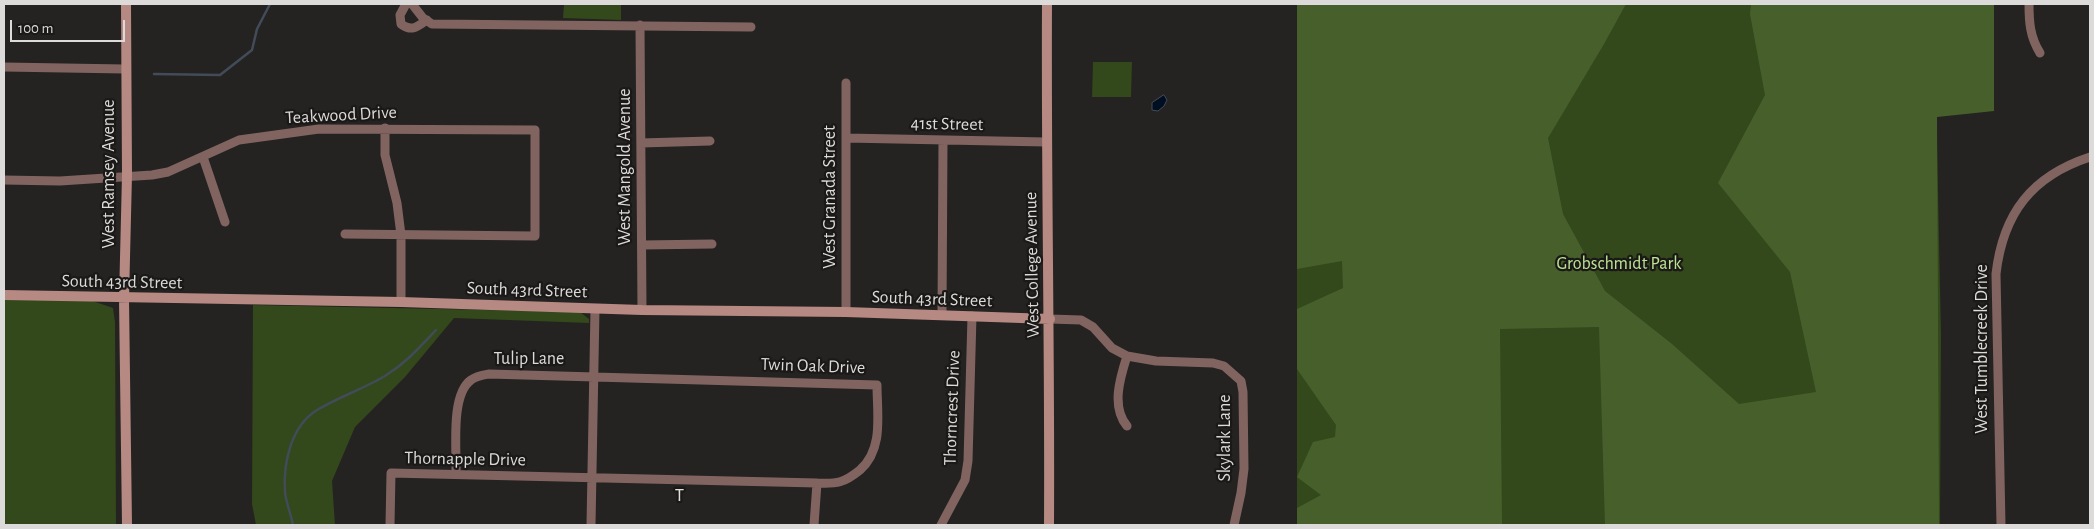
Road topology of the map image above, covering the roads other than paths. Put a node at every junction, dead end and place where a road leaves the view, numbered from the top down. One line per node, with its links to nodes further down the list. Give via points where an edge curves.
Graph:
1 (126, 4): 11 (street, West Ramsey Avenue)
2 (406, 4): 6 (street, via 400,15 401,24 408,29)
3 (412, 4): 6 (street, via 416,12)
4 (1047, 4): 17 (street, West College Avenue)
5 (2029, 4): 9 (street, via 2032,40)
6 (430, 22): 7 (street)
7 (640, 25): 8 (street); 18 (street, West Mangold Avenue)
8 (751, 27)
9 (2040, 53)
10 (4, 67): 11 (street)
11 (126, 69): 21 (street, West Ramsey Avenue)
12 (846, 83): 14 (street, West Granada Street)
13 (385, 128): 20 (street, Teakwood Drive, via 319,129 239,140); 25 (street, via 385,155); 25 (street, Teakwood Drive, via 535,130 535,236)
14 (846, 138): 16 (street, 41st Street); 33 (street, West Granada Street)
15 (710, 141): 18 (street)
16 (943, 141): 17 (street, 41st Street); 34 (street)
17 (1046, 142): 36 (street, West College Avenue)
18 (641, 143): 27 (street, West Mangold Avenue)
19 (2090, 156): 50 (street, West Tumblecreek Drive, via 2051,174 2033,190 2014,213 1999,251 1996,274)
20 (203, 157): 21 (street, Teakwood Drive, via 168,172); 23 (street)
21 (127, 176): 22 (street, Teakwood Drive, via 60,181); 29 (street, West Ramsey Avenue)
22 (4, 180)
23 (225, 222)
24 (345, 234): 25 (street)
25 (401, 235): 30 (street)
26 (712, 244): 27 (street)
27 (642, 245): 32 (street, West Mangold Avenue)
28 (4, 296): 29 (street, South 43rd Street)
29 (124, 299): 30 (street, South 43rd Street); 43 (street, West Ramsey Avenue)
30 (401, 302): 31 (street, South 43rd Street)
31 (595, 309): 32 (street, South 43rd Street); 38 (street)
32 (642, 310): 33 (street, South 43rd Street)
33 (846, 312): 34 (street, South 43rd Street)
34 (942, 315): 35 (street, South 43rd Street)
35 (972, 316): 36 (street, South 43rd Street); 47 (street, Thorncrest Drive, via 968,461 964,480)
36 (1050, 319): 37 (street, Skylark Lane, via 1081,320 1093,326 1112,348); 48 (street, West College Avenue)
37 (1127, 356): 39 (street, via 1118,396 1122,420); 49 (street, Skylark Lane, via 1156,361 1213,363 1224,366 1241,382 1244,469)
38 (595, 376): 40 (street, Tulip Lane, via 489,374 470,381 458,404); 41 (street); 42 (street, Twin Oak Drive, via 876,385 878,438 870,462 848,480 836,484)
39 (1127, 426)
40 (456, 474): 41 (street, Thornapple Drive); 44 (street, Thornapple Drive, via 391,473)
41 (591, 479): 42 (street, Twin Oak Drive); 45 (street)
42 (816, 483): 46 (street)
43 (128, 525)
44 (390, 525)
45 (591, 525)
46 (814, 525)
47 (941, 525)
48 (1049, 525)
49 (1234, 525)
50 (2001, 525)

